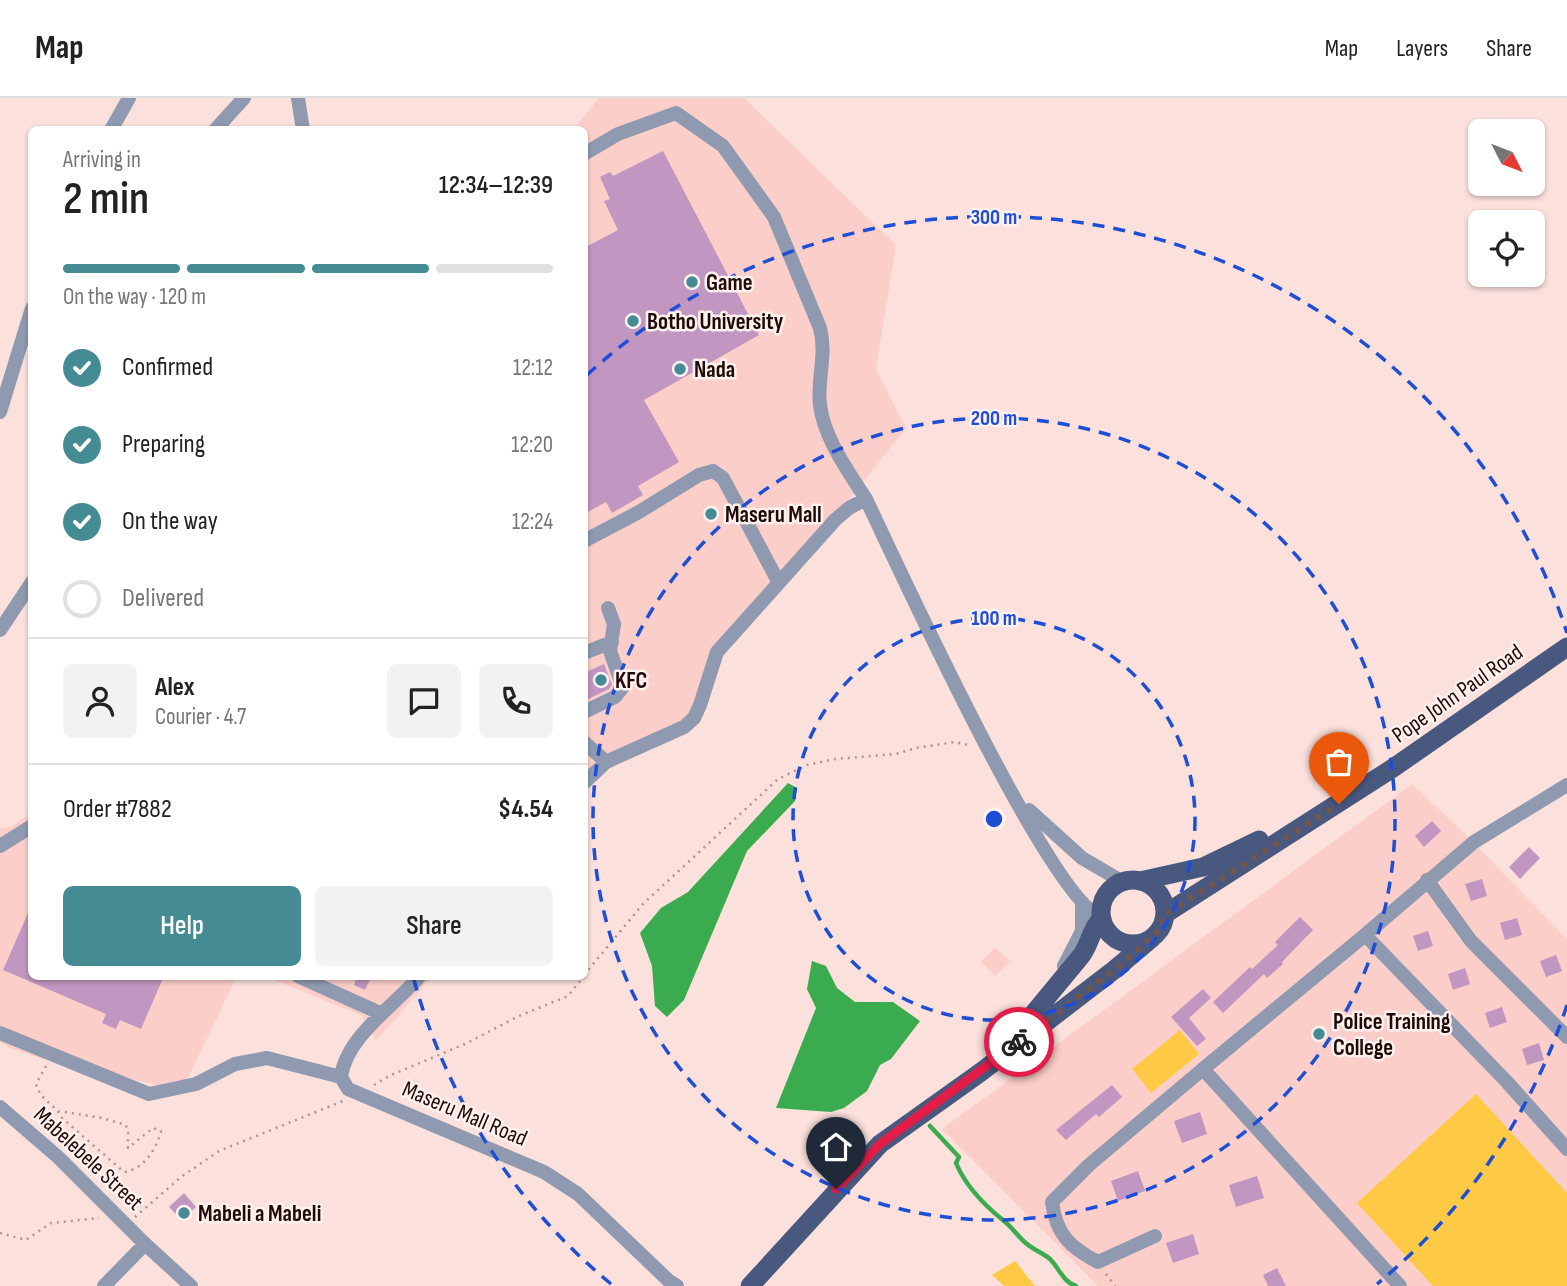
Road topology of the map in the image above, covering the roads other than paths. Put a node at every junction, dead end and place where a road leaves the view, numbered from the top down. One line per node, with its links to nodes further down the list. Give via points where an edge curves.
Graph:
1 (129, 98): 4 (street)
2 (244, 98): 5 (street)
3 (298, 98): 6 (street)
4 (112, 126)
5 (219, 126)
6 (302, 126)
7 (588, 153): 10 (street, via 618,134 676,113 723,146 774,217 820,328 824,344 820,406 843,462)
8 (28, 320): 9 (street)
9 (0, 412)
10 (866, 499): 12 (street, via 835,520); 24 (street)
11 (588, 539): 12 (street, via 713,471 723,478)
12 (779, 583): 21 (street, via 717,652 694,718 684,727)
13 (28, 588): 15 (street)
14 (608, 608): 16 (street, via 614,624)
15 (0, 629)
16 (612, 642): 18 (street); 19 (street, via 610,651 623,687)
17 (1567, 647): 23 (main road, Pope John Paul Road)
18 (588, 651)
19 (588, 710)
20 (588, 746): 21 (street)
21 (606, 762): 22 (street)
22 (588, 779)
23 (1375, 780): 29 (main road, Pope John Paul Road, via 1338,794 1220,860 1185,872); 31 (main road, Pope John Paul Road)
24 (1008, 785): 29 (street, via 1030,812 1082,858); 30 (street)
25 (1567, 785): 28 (street, via 1474,842)
26 (28, 828): 27 (street)
27 (0, 846)
28 (1427, 880): 33 (street); 40 (street, via 1471,942)
29 (1131, 881): 31 (main road, via 1152,886); 32 (main road, via 1106,895)
30 (1082, 902): 32 (street); 37 (street, via 1082,931)
31 (1165, 914): 34 (main road)
32 (1101, 917): 34 (main road, via 1121,942 1134,944); 37 (main road, via 1088,947)
33 (1365, 935): 41 (street); 45 (street)
34 (1152, 938): 42 (main road)
35 (307, 980): 38 (street)
36 (413, 980): 38 (street)
37 (1054, 989): 42 (main road)
38 (382, 1014): 43 (street, via 348,1052)
39 (0, 1033): 43 (street, via 149,1094 196,1084 234,1065 267,1058)
40 (1567, 1037)
41 (1203, 1069): 46 (street, via 1052,1202 1064,1239 1098,1262); 54 (street)
42 (981, 1072): 48 (main road, via 880,1144)
43 (341, 1077): 49 (street, Maseru Mall Road, via 348,1089 544,1172 578,1194)
44 (0, 1107): 47 (street, Mabelebele Street)
45 (1567, 1149)
46 (1155, 1236)
47 (145, 1244): 50 (street, Mabelebele Street); 51 (street, Mabelebele Street)
48 (789, 1245): 52 (main road); 53 (main road)
49 (672, 1284)
50 (104, 1286)
51 (191, 1286)
52 (750, 1286)
53 (768, 1286)
54 (1400, 1286)

